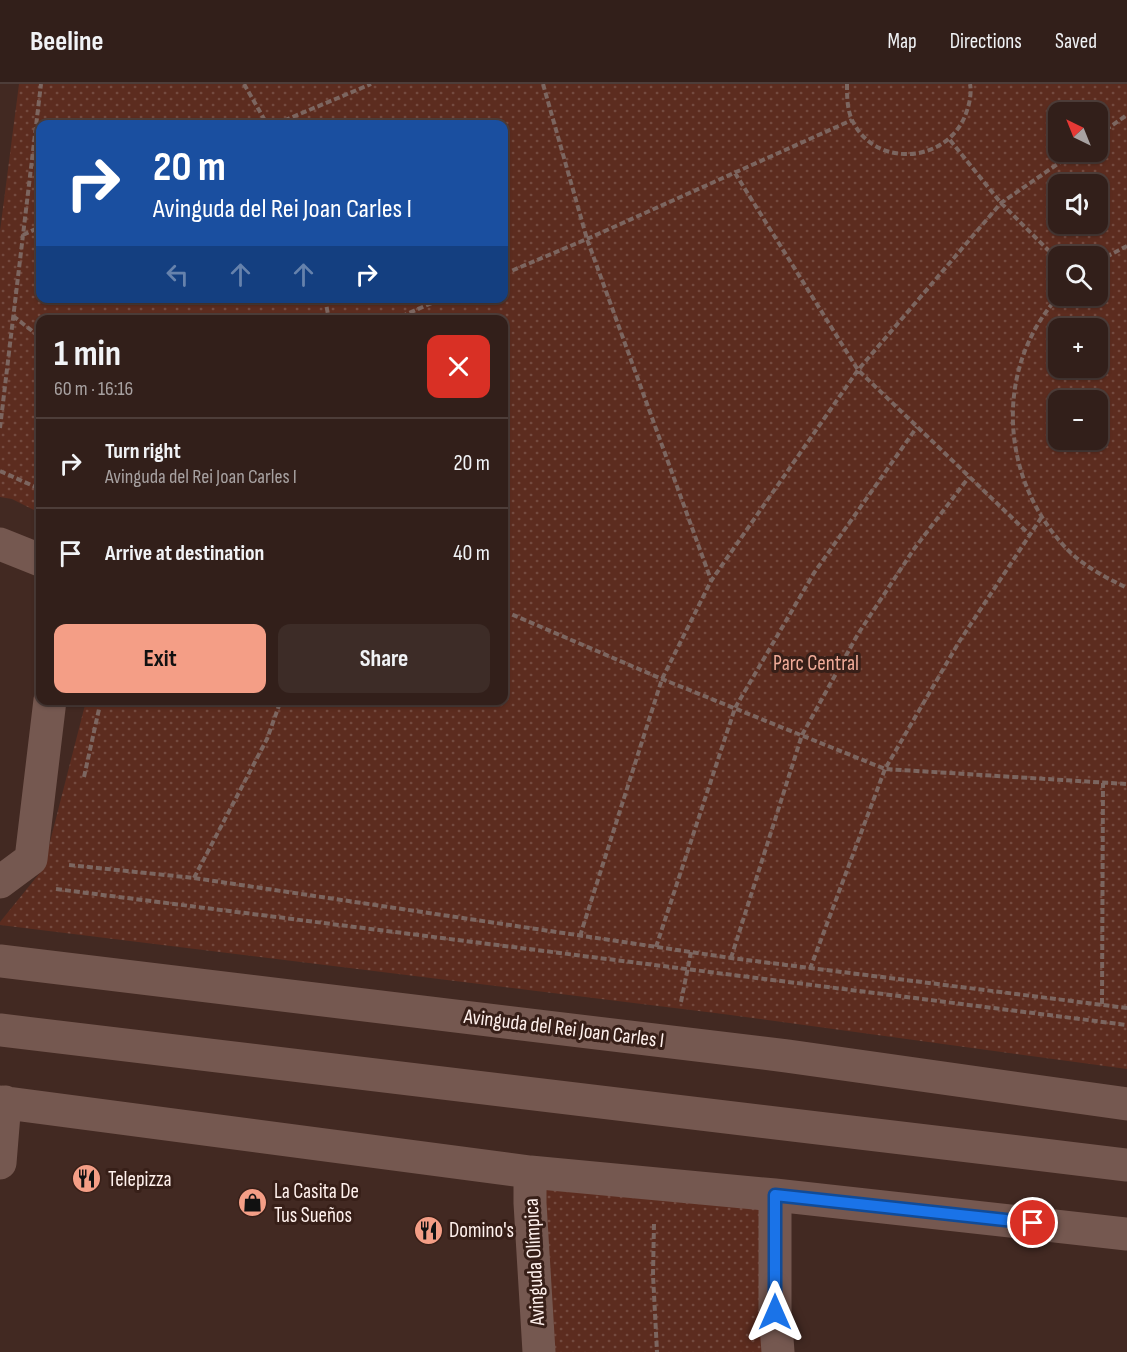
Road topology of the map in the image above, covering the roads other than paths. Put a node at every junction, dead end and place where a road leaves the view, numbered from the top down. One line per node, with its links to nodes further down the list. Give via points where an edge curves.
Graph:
1 (0, 544): 2 (street)
2 (36, 557)
3 (49, 705): 4 (street, via 31,859)
4 (1, 882)
5 (0, 961): 8 (street, Avinguda del Rei Joan Carles I, via 741,1050)
6 (0, 1030): 10 (street)
7 (3, 1102): 9 (street); 11 (street)
8 (1127, 1104)
9 (0, 1164)
10 (1127, 1165)
11 (530, 1172): 12 (street); 14 (street, Avinguda Olímpica)
12 (775, 1195): 13 (street); 15 (street)
13 (1127, 1234)
14 (539, 1352)
15 (778, 1352)

